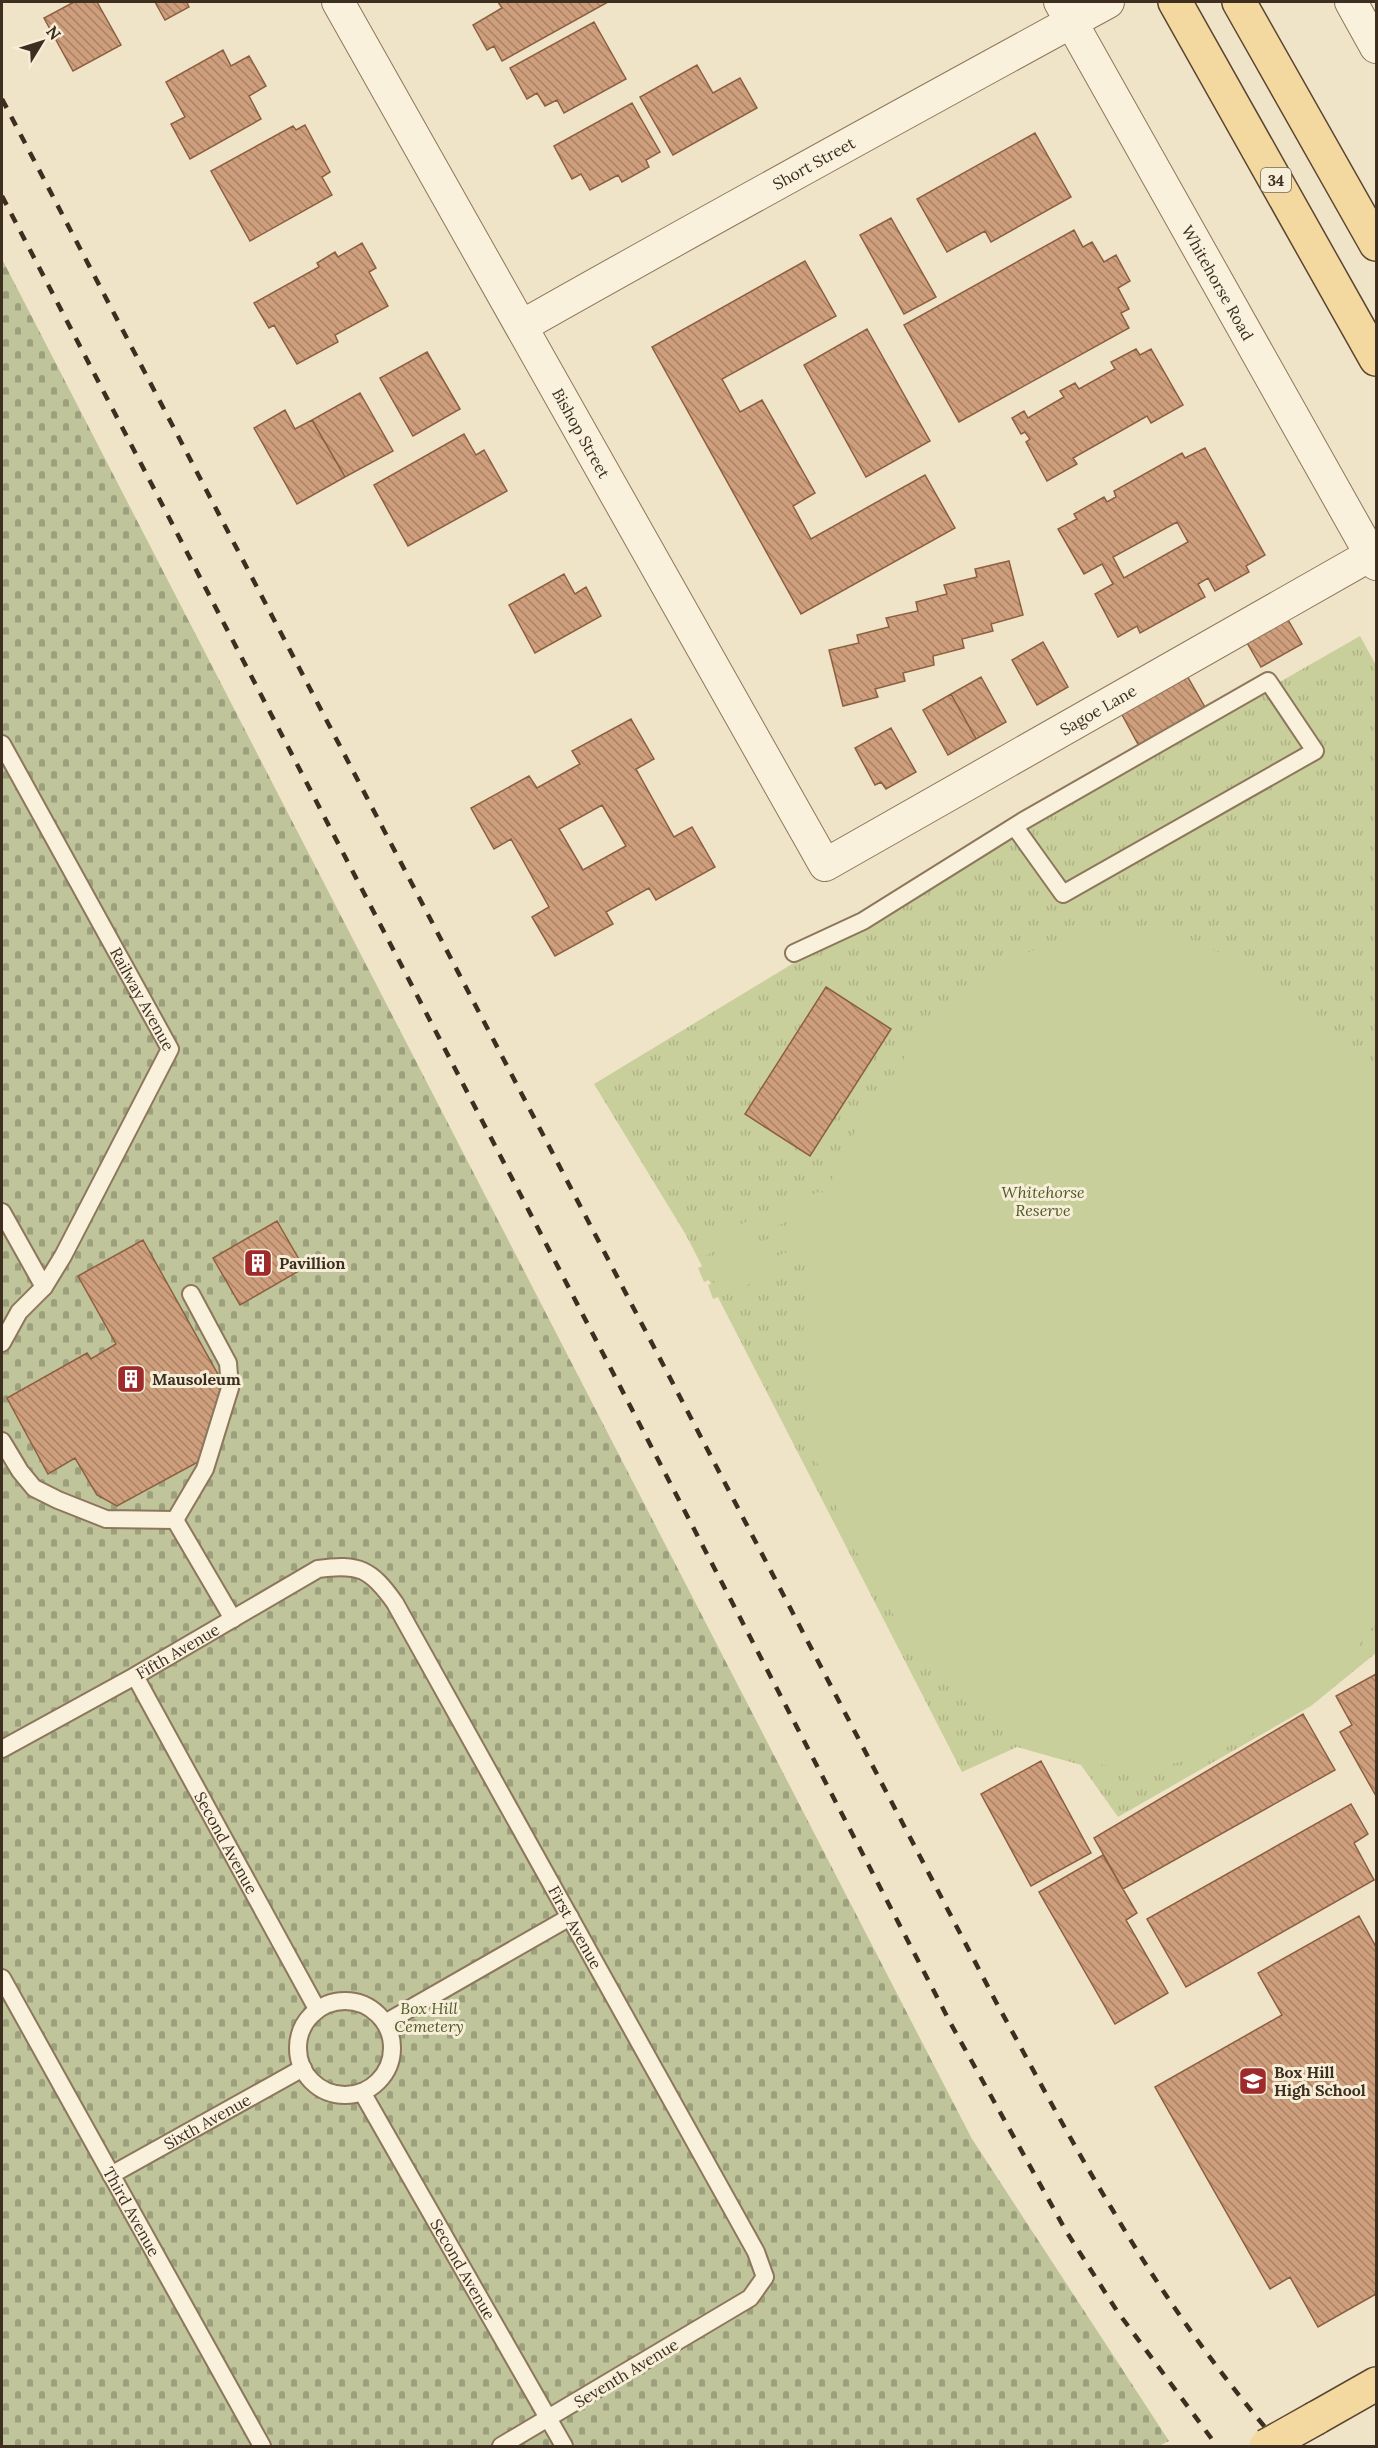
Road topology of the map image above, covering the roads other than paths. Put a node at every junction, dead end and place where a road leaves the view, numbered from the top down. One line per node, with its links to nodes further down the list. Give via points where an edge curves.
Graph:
1 (338, 2): 9 (street, Bishop Street)
2 (1108, 2): 6 (street, Short Street)
3 (1175, 2): 10 (main road, 34)
4 (1239, 2): 8 (main road)
5 (1351, 2): 7 (street)
6 (1066, 12): 9 (street, Short Street, via 802,168); 11 (street, Whitehorse Road)
7 (1377, 47)
8 (1377, 244)
9 (522, 326): 14 (street, Bishop Street)
10 (1377, 359)
11 (1374, 559): 14 (street, Sagoe Lane)
12 (2, 744): 17 (lane, Railway Avenue, via 170,1049)
13 (1015, 827): 13 (lane, via 1063,894 1315,751 1268,681); 15 (lane, via 862,921)
14 (825, 865)
15 (794, 953)
16 (2, 1212): 17 (lane)
17 (44, 1287): 19 (lane, via 19,1312)
18 (191, 1294): 21 (lane, via 228,1363 230,1388 205,1469)
19 (2, 1343)
20 (2, 1441): 21 (lane, via 34,1488 58,1500 106,1519)
21 (175, 1520): 23 (lane)
22 (358, 1568): 23 (lane, Fifth Avenue, via 318,1569); 26 (lane, First Avenue, via 380,1582 395,1603)
23 (233, 1619): 24 (lane, Fifth Avenue)
24 (135, 1676): 25 (lane, Fifth Avenue); 28 (lane, Second Avenue)
25 (2, 1749)
26 (570, 1917): 29 (lane); 33 (lane, First Avenue, via 756,2252 765,2277)
27 (2, 1977): 32 (lane, Third Avenue)
28 (317, 2009): 29 (lane, via 346,2000 362,2004); 30 (lane, via 298,2043)
29 (385, 2023): 31 (lane, via 391,2043 389,2063 383,2076)
30 (303, 2068): 31 (lane, via 322,2088 348,2095); 32 (lane, Sixth Avenue)
31 (362, 2092): 35 (lane, Second Avenue)
32 (111, 2175): 36 (lane, Third Avenue)
33 (750, 2298): 35 (lane, Seventh Avenue)
34 (1377, 2384): 39 (main road, bridge)
35 (549, 2420): 37 (lane, Seventh Avenue); 38 (lane, Second Avenue)
36 (262, 2446)
37 (501, 2446)
38 (564, 2446)
39 (1266, 2446)

